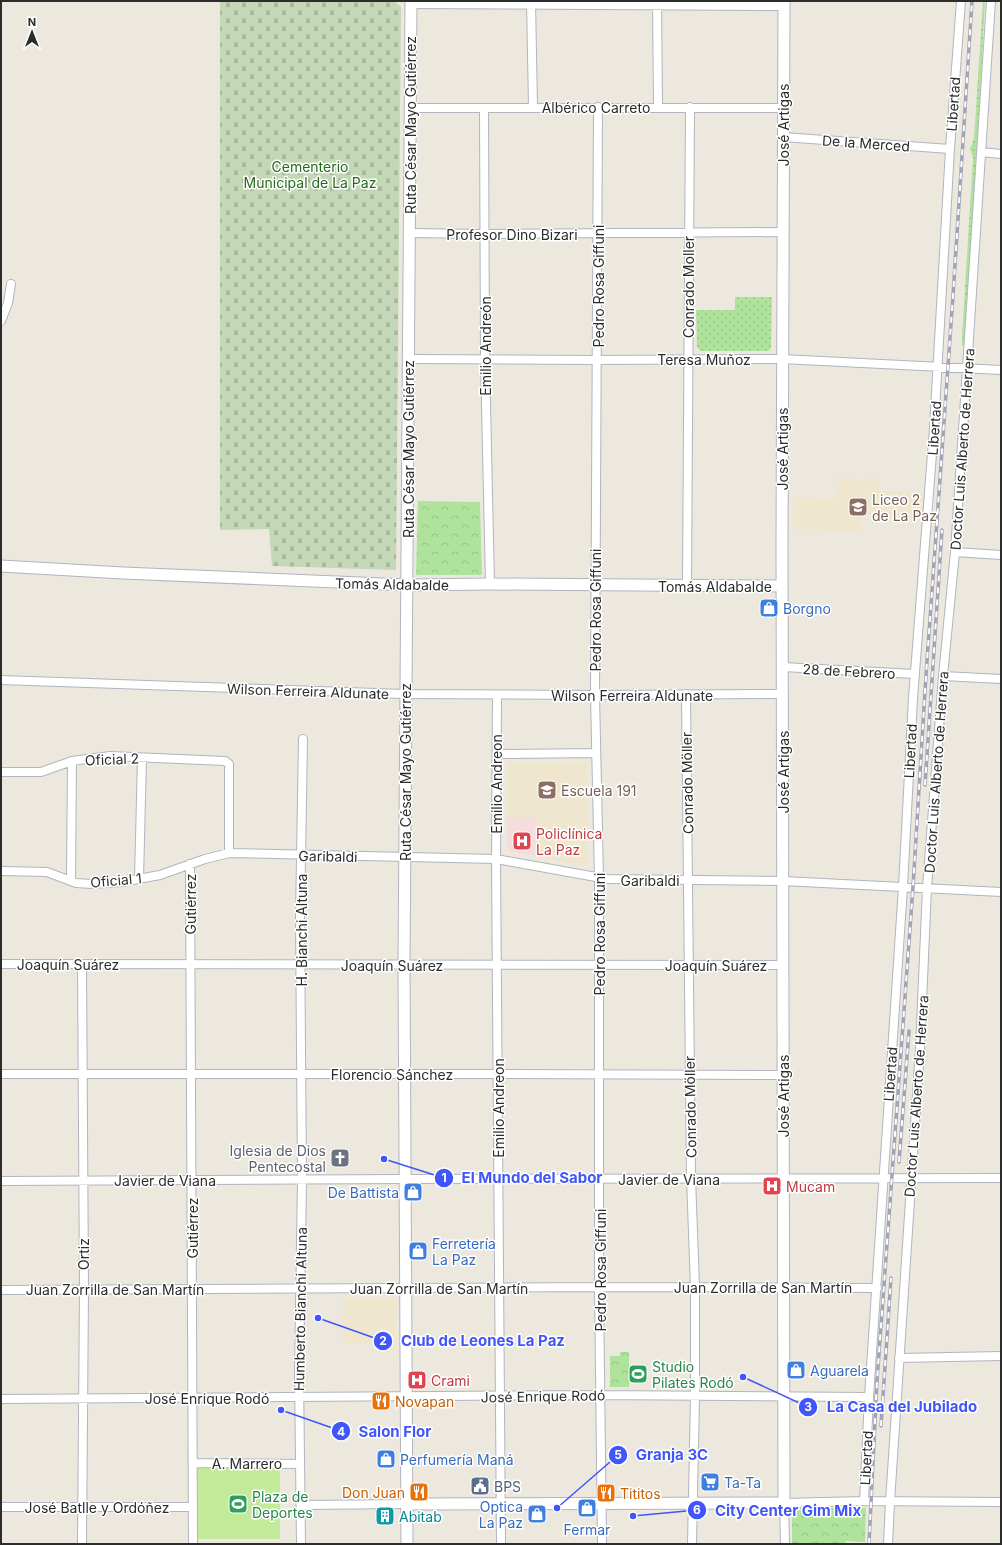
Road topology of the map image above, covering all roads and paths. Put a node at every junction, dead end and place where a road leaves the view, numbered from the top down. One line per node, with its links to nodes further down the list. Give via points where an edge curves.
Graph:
1 (961, 1): 15 (street, Libertad)
2 (991, 1): 16 (street, Doctor Luis Alberto de Herrera)
3 (411, 3): 4 (street); 10 (street, Ruta César Mayo Gutiérrez)
4 (532, 3): 5 (street); 7 (street)
5 (657, 3): 6 (street); 9 (street)
6 (784, 3): 13 (street, José Artigas)
7 (533, 107): 8 (street, Albérico Carreto); 11 (street, Albérico Carreto)
8 (598, 107): 9 (street, Albérico Carreto); 22 (street, Pedro Rosa Giffuni)
9 (658, 107): 12 (street, Albérico Carreto)
10 (410, 108): 11 (street, Albérico Carreto); 19 (street, Ruta César Mayo Gutiérrez)
11 (484, 108): 21 (street, Emilio Andreón)
12 (690, 108): 13 (street, Albérico Carreto); 20 (street, Conrado Moller)
13 (783, 108): 14 (street, José Artigas)
14 (783, 136): 15 (street, De la Merced); 18 (street, José Artigas)
15 (950, 149): 30 (street, Libertad)
16 (981, 152): 17 (street); 31 (street, Doctor Luis Alberto de Herrera)
17 (1001, 154)
18 (782, 232): 20 (street, Profesor Dino Bizari); 27 (street, José Artigas)
19 (409, 233): 21 (street, Profesor Dino Bizari); 25 (street, Ruta César Mayo Gutiérrez)
20 (688, 233): 22 (street, Profesor Dino Bizari); 26 (street, Conrado Moller)
21 (485, 234): 22 (street, Profesor Dino Bizari); 28 (street, Emilio Andreón)
22 (598, 234): 29 (street, Pedro Rosa Giffuni)
23 (11, 284): 24 (street, via 8,303)
24 (1, 321)
25 (408, 359): 28 (street, Teresa Muñoz); 37 (street, Ruta César Mayo Gutiérrez)
26 (688, 359): 27 (street, Teresa Muñoz); 29 (street, Teresa Muñoz); 39 (street, Conrado Moller)
27 (782, 359): 30 (street, Teresa Muñoz); 40 (street, José Artigas)
28 (485, 360): 29 (street, Teresa Muñoz); 36 (street, Emilio Andreón)
29 (597, 360): 38 (street, Pedro Rosa Giffuni)
30 (938, 366): 31 (street, Teresa Muñoz); 42 (street, Libertad)
31 (968, 368): 32 (street, Teresa Muñoz); 33 (street, Doctor Luis Alberto de Herrera)
32 (1001, 370)
33 (955, 552): 34 (street); 43 (street, Doctor Luis Alberto de Herrera)
34 (1001, 555)
35 (1, 566): 37 (street, Tomás Aldabalde)
36 (490, 584): 37 (street, Tomás Aldabalde); 38 (street, Tomás Aldabalde)
37 (407, 585): 46 (street, Ruta César Mayo Gutiérrez)
38 (596, 585): 39 (street, Tomás Aldabalde); 50 (street, Pedro Rosa Giffuni)
39 (687, 586): 40 (street, Tomás Aldabalde)
40 (782, 586): 41 (street, José Artigas)
41 (783, 667): 42 (street, 28 de Febrero); 48 (street, José Artigas)
42 (915, 674): 68 (street, Libertad)
43 (944, 676): 44 (street); 69 (street, Doctor Luis Alberto de Herrera)
44 (1001, 679)
45 (1, 680): 46 (street, Wilson Ferreira Aldunate)
46 (405, 694): 49 (street, Wilson Ferreira Aldunate); 59 (street, Ruta César Mayo Gutiérrez)
47 (686, 694): 48 (street, Wilson Ferreira Aldunate); 50 (street, Wilson Ferreira Aldunate); 65 (street, Conrado Möller)
48 (783, 694): 67 (street, José Artigas)
49 (497, 695): 50 (street, Wilson Ferreira Aldunate); 53 (street, Emilio Andreon)
50 (595, 695): 52 (street, Pedro Rosa Giffuni)
51 (303, 739): 58 (street, H. Bianchi Altuna)
52 (596, 753): 53 (street); 64 (street, Pedro Rosa Giffuni)
53 (497, 754): 60 (street, Emilio Andreon)
54 (142, 758): 55 (street, Oficial 2, via 110,756); 57 (street, Oficial 2, via 225,761 229,764); 63 (street)
55 (72, 761): 56 (street, Oficial 2, via 41,772); 66 (street)
56 (1, 772)
57 (229, 853): 58 (street, Garibaldi); 61 (street, Oficial 1)
58 (301, 856): 59 (street, Garibaldi); 74 (street, H. Bianchi Altuna)
59 (405, 858): 60 (street, Garibaldi); 75 (street, Ruta César Mayo Gutiérrez)
60 (496, 859): 64 (street, Garibaldi); 76 (street, Emilio Andreon)
61 (190, 864): 63 (street, Oficial 1, via 160,875); 73 (street, Gutiérrez)
62 (1, 871): 66 (street, Oficial 1, via 47,872)
63 (139, 879): 66 (street, Oficial 1, via 92,884)
64 (598, 879): 65 (street, Garibaldi); 79 (street, Pedro Rosa Giffuni)
65 (688, 880): 67 (street, Garibaldi); 77 (street, Conrado Möller)
66 (71, 881)
67 (783, 881): 68 (street, Garibaldi); 78 (street, José Artigas)
68 (903, 886): 69 (street, Garibaldi); 91 (street, Libertad)
69 (927, 888): 70 (street, Garibaldi); 96 (street, Doctor Luis Alberto de Herrera)
70 (1001, 892)
71 (1, 964): 72 (street, Joaquín Suárez)
72 (82, 964): 73 (street, Joaquín Suárez); 81 (street, Ortiz)
73 (190, 964): 74 (street, Joaquín Suárez); 82 (street, Gutiérrez)
74 (301, 964): 75 (street, Joaquín Suárez); 83 (street, H. Bianchi Altuna)
75 (404, 964): 76 (street, Joaquín Suárez); 84 (street, Ruta César Mayo Gutiérrez)
76 (497, 965): 79 (street, Joaquín Suárez); 85 (street, Emilio Andreon)
77 (689, 965): 78 (street, Joaquín Suárez); 79 (street, Joaquín Suárez); 87 (street, Conrado Möller)
78 (783, 965): 88 (street, José Artigas)
79 (599, 966): 86 (street, Pedro Rosa Giffuni)
80 (1, 1074): 81 (street, Florencio Sánchez)
81 (83, 1074): 82 (street, Florencio Sánchez); 97 (street, Ortiz)
82 (191, 1074): 83 (street, Florencio Sánchez); 98 (street, Gutiérrez)
83 (302, 1074): 84 (street, Florencio Sánchez); 99 (street, Humberto Bianchi Altuna)
84 (404, 1074): 85 (street, Florencio Sánchez); 89 (street, Ruta César Mayo Gutiérrez)
85 (498, 1074): 86 (street, Florencio Sánchez); 93 (street, Emilio Andreon)
86 (599, 1074): 87 (street, Florencio Sánchez); 94 (street, Pedro Rosa Giffuni)
87 (690, 1075): 88 (street, Florencio Sánchez); 90 (street, Conrado Möller)
88 (783, 1075): 95 (street, José Artigas)
89 (404, 1178): 93 (street, Javier de Viana); 99 (street, Javier de Viana); 105 (street, Ruta César Mayo Gutiérrez)
90 (690, 1178): 94 (street, Javier de Viana); 95 (street, Javier de Viana); 102 (street, Conrado Möller)
91 (883, 1178): 95 (street, Javier de Viana); 96 (street, Javier de Viana); 107 (street, Libertad)
92 (1001, 1178): 96 (street, Javier de Viana)
93 (498, 1179): 94 (street, Javier de Viana); 106 (street, Emilio Andreon)
94 (600, 1179): 101 (street, Pedro Rosa Giffuni)
95 (784, 1179): 103 (street, José Artigas)
96 (911, 1179): 112 (street, Doctor Luis Alberto de Herrera)
97 (83, 1180): 98 (street, Javier de Viana); 100 (street, Javier de Viana); 108 (street, Ortiz)
98 (192, 1180): 99 (street, Javier de Viana); 109 (street, Gutiérrez)
99 (302, 1180): 104 (street, Humberto Bianchi Altuna)
100 (1, 1181)
101 (599, 1287): 102 (street, Juan Zorrilla de San Martín); 106 (street, Juan Zorrilla de San Martín); 113 (street, Pedro Rosa Giffuni)
102 (695, 1287): 103 (street, Juan Zorrilla de San Martín); 115 (street, Conrado Möller)
103 (784, 1287): 107 (street, Juan Zorrilla de San Martín); 116 (street, José Artigas)
104 (300, 1288): 105 (street, Juan Zorrilla de San Martín); 109 (street, Juan Zorrilla de San Martín); 117 (street, Humberto Bianchi Altuna)
105 (405, 1288): 106 (street, Juan Zorrilla de San Martín); 114 (street, Ruta César Mayo Gutiérrez)
106 (499, 1288): 118 (street, Emilio Andreon)
107 (877, 1288): 119 (street, Libertad)
108 (84, 1289): 109 (street, Juan Zorrilla de San Martín); 110 (street, Juan Zorrilla de San Martín); 120 (street, Ortiz)
109 (192, 1289): 121 (street, Gutiérrez)
110 (1, 1290)
111 (1001, 1356): 112 (street)
112 (899, 1358): 126 (street, Doctor Luis Alberto de Herrera)
113 (600, 1395): 115 (street, José Enrique Rodó); 118 (street, José Enrique Rodó); 129 (street, Pedro Rosa Giffuni)
114 (406, 1396): 117 (street, José Enrique Rodó); 118 (street, José Enrique Rodó); 133 (street, Ruta César Mayo Gutiérrez)
115 (695, 1396): 116 (street, José Enrique Rodó); 130 (street, Conrado Möller)
116 (784, 1396): 119 (street, José Enrique Rodó); 131 (street, José Artigas)
117 (300, 1397): 121 (street, José Enrique Rodó); 124 (street, Humberto Bianchi Altuna)
118 (500, 1397): 128 (street, Emilio Andreon)
119 (869, 1397): 125 (street, Libertad)
120 (82, 1398): 121 (street, José Enrique Rodó); 122 (street, José Enrique Rodó); 135 (street, Ortiz)
121 (192, 1398): 123 (street, Gutiérrez)
122 (1, 1399)
123 (193, 1463): 124 (street, A. Marrero); 136 (street, Gutiérrez)
124 (300, 1464): 132 (street, Humberto Bianchi Altuna)
125 (864, 1501): 126 (street); 131 (street)
126 (890, 1502): 127 (street); 145 (street, Doctor Luis Alberto de Herrera)
127 (1001, 1502)
128 (501, 1503): 129 (street); 133 (street); 141 (street, Emilio Andreon)
129 (602, 1503): 130 (street); 142 (street, Pedro Rosa Giffuni)
130 (692, 1503): 131 (street); 143 (street, Conrado Möller)
131 (784, 1503): 144 (street, José Artigas)
132 (301, 1504): 133 (street); 139 (street, Humberto Bianchi Altuna)
133 (406, 1504): 140 (street, Ruta César Mayo Gutiérrez)
134 (1, 1507): 135 (street, José Batlle y Ordóñez)
135 (81, 1507): 136 (street, José Batlle y Ordóñez); 137 (street, Ortiz)
136 (193, 1507): 138 (street, Gutiérrez)
137 (82, 1544)
138 (193, 1544)
139 (301, 1544)
140 (407, 1544)
141 (501, 1544)
142 (602, 1544)
143 (692, 1544)
144 (784, 1544)
145 (888, 1544)

